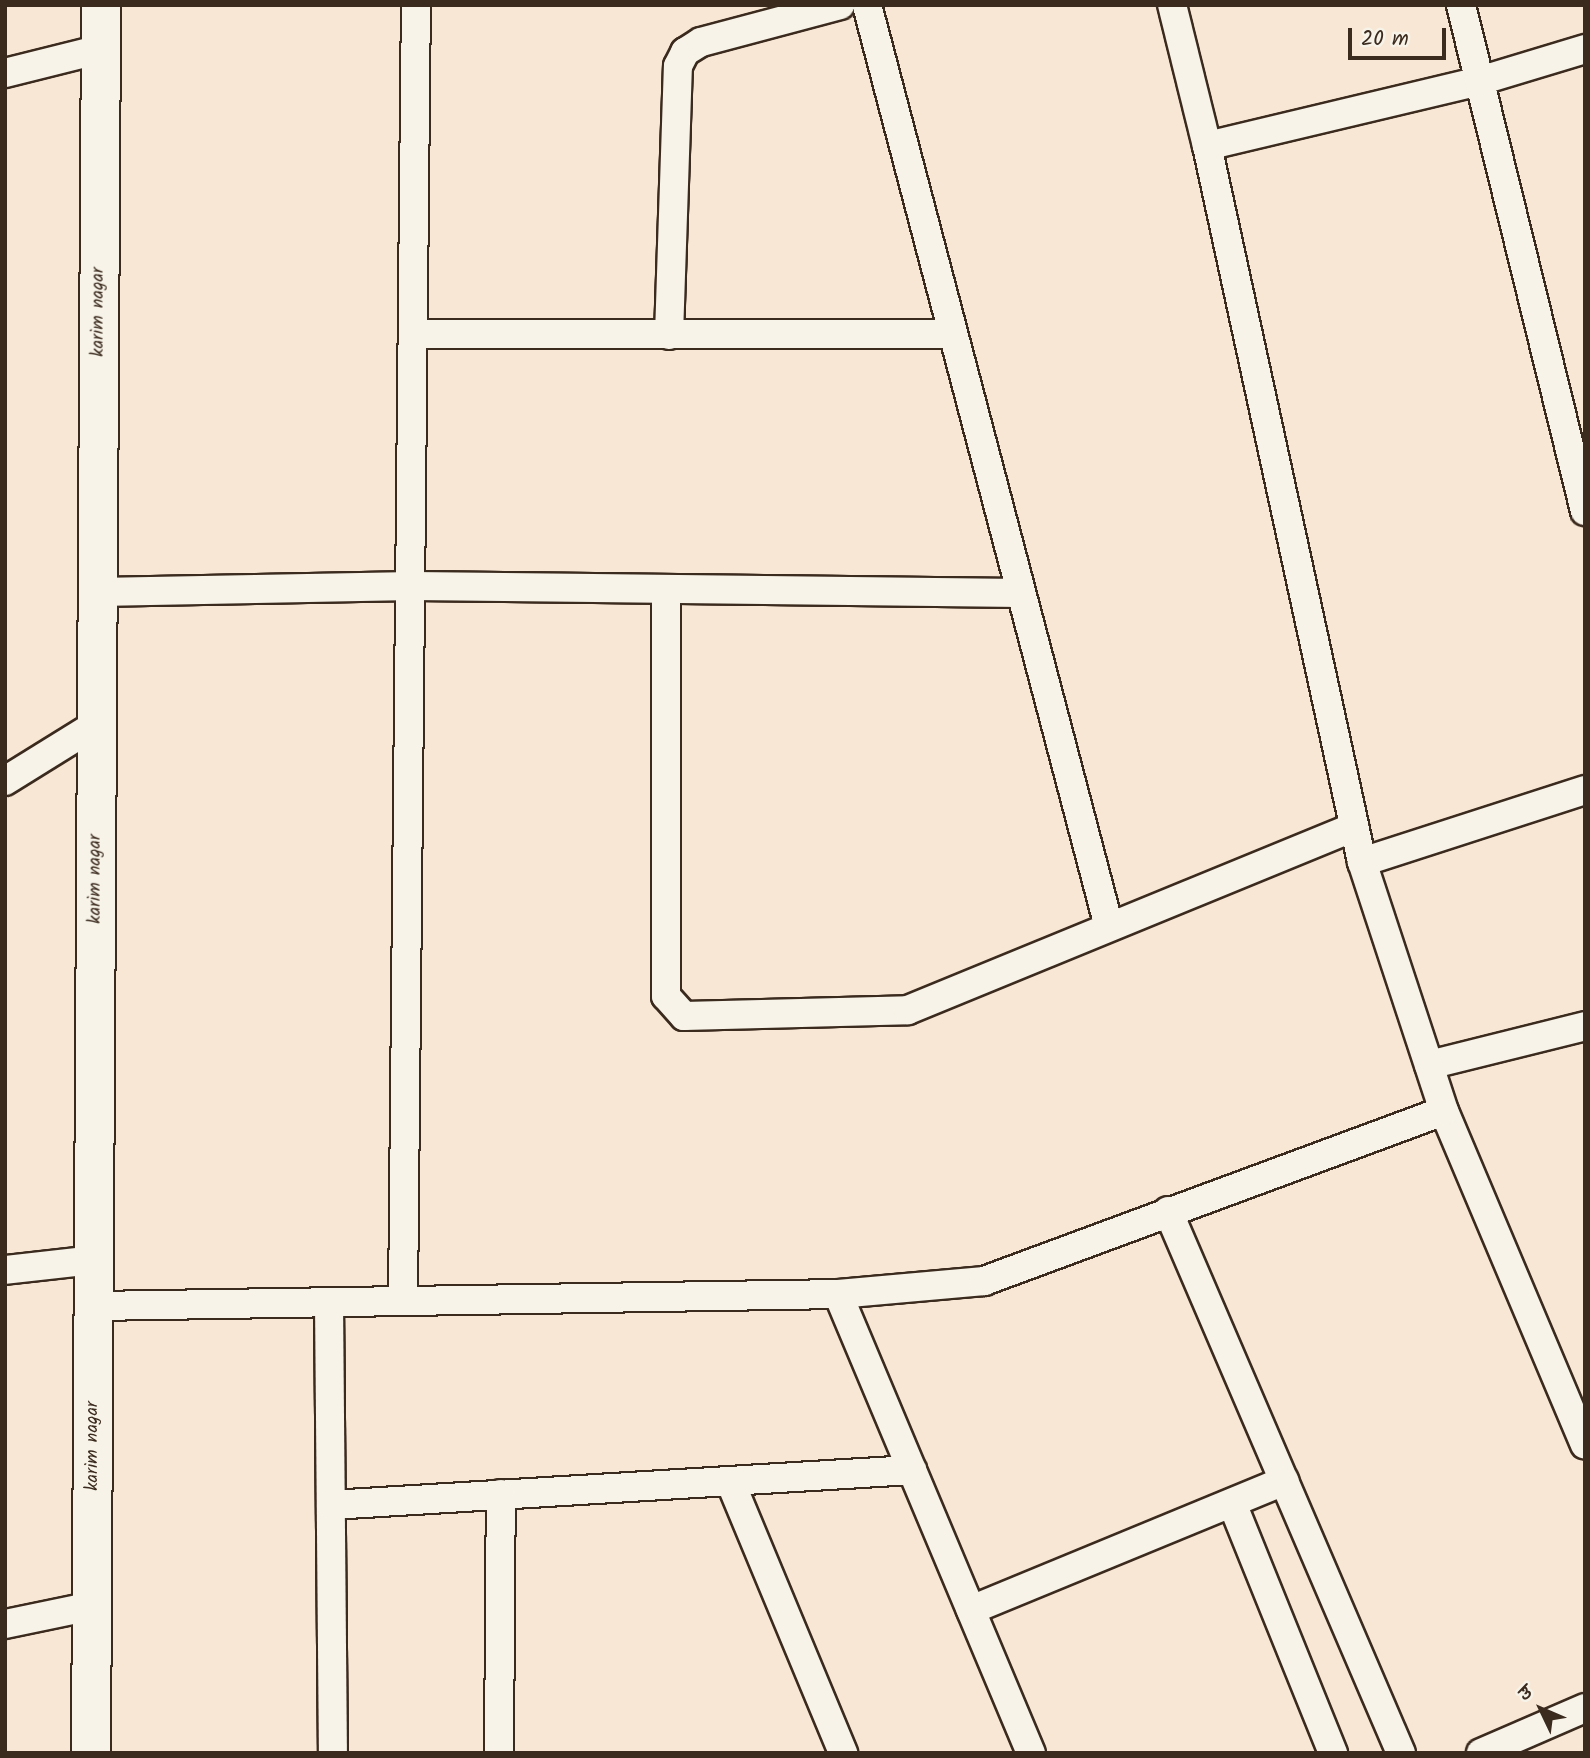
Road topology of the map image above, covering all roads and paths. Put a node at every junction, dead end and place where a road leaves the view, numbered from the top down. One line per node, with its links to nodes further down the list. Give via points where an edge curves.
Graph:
1 (101, 5): 7 (street, karim nagar)
2 (416, 5): 12 (street)
3 (841, 5): 14 (street, via 701,42 685,52 678,66)
4 (867, 5): 13 (street)
5 (1172, 5): 11 (street)
6 (1461, 5): 10 (street)
7 (101, 49): 9 (street); 18 (street, karim nagar)
8 (1585, 49): 10 (street)
9 (5, 73)
10 (1479, 81): 11 (street); 15 (street)
11 (1207, 146): 23 (street)
12 (414, 334): 14 (street); 16 (street)
13 (953, 334): 14 (street); 19 (street)
14 (669, 335)
15 (1585, 511)
16 (412, 586): 17 (street); 18 (street); 33 (street)
17 (666, 589): 19 (street); 25 (street, via 666,996 673,1008 684,1016 908,1010)
18 (98, 592): 20 (street, karim nagar)
19 (1021, 593): 25 (street)
20 (97, 724): 21 (street); 30 (street, karim nagar)
21 (5, 781)
22 (1585, 790): 24 (street)
23 (1354, 827): 24 (street); 25 (street)
24 (1362, 862): 27 (street)
25 (1108, 928)
26 (1585, 1026): 27 (street)
27 (1429, 1065): 28 (street)
28 (1444, 1111): 29 (street); 36 (street)
29 (1168, 1211): 32 (street, via 984,1281); 39 (street)
30 (94, 1259): 31 (street); 35 (street, karim nagar)
31 (5, 1270)
32 (838, 1294): 33 (street); 37 (street)
33 (403, 1301): 34 (street)
34 (329, 1302): 35 (street); 42 (street)
35 (94, 1306): 43 (street, karim nagar)
36 (1585, 1444)
37 (912, 1470): 38 (street); 44 (street)
38 (730, 1481): 40 (street); 50 (street)
39 (1284, 1481): 41 (street); 53 (street)
40 (501, 1494): 42 (street); 49 (street)
41 (1232, 1503): 44 (street); 52 (street)
42 (331, 1505): 48 (street)
43 (92, 1606): 45 (street); 47 (street, karim nagar)
44 (971, 1610): 51 (street)
45 (5, 1624)
46 (1585, 1708): 54 (street)
47 (91, 1753)
48 (333, 1753)
49 (499, 1753)
50 (843, 1753)
51 (1031, 1753)
52 (1333, 1753)
53 (1401, 1753)
54 (1481, 1753)

